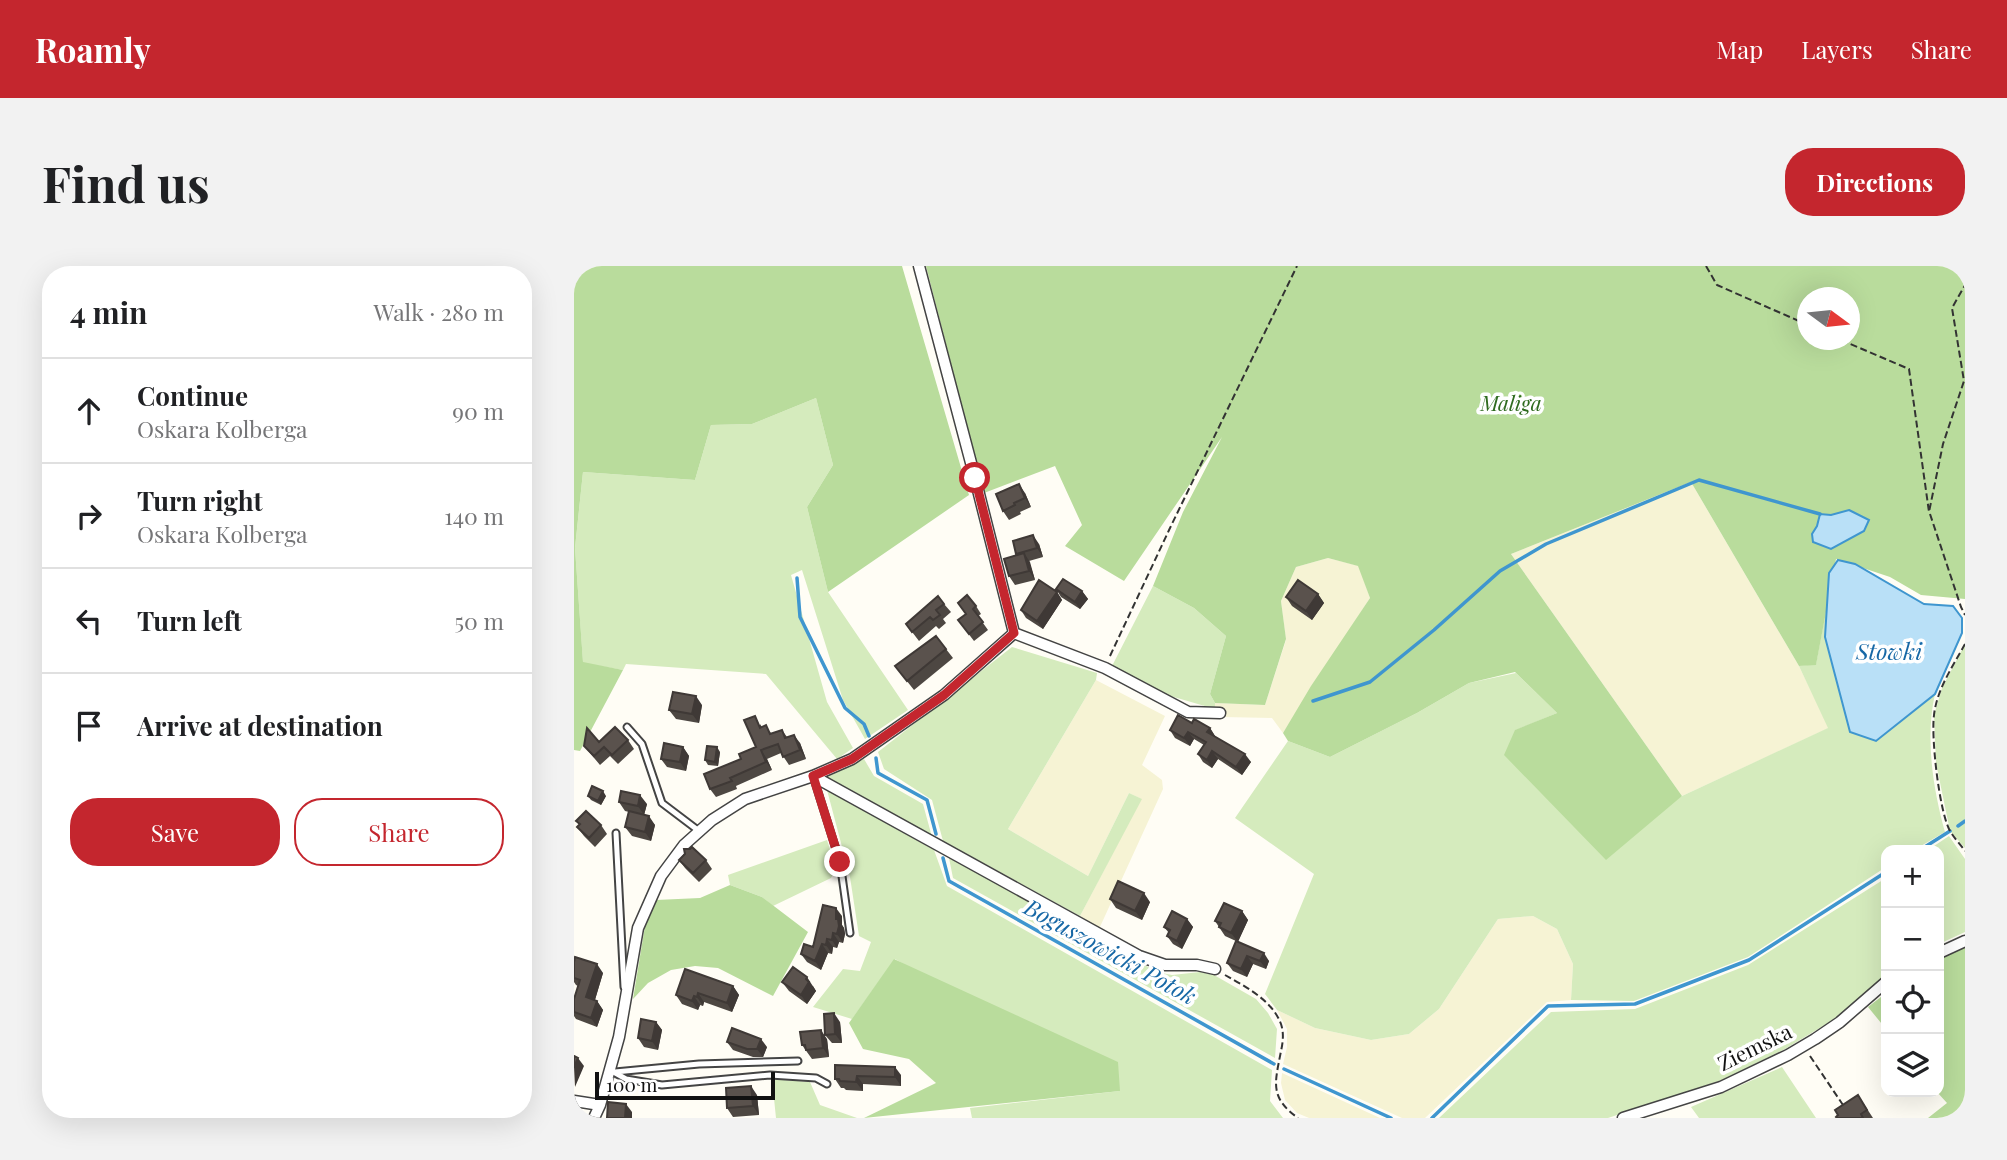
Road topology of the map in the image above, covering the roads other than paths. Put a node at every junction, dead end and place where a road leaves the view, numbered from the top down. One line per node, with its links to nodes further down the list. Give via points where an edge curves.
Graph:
1 (919, 266): 2 (street)
2 (1014, 633): 3 (street, via 1105,668 1188,712); 5 (street, via 944,695 852,759)
3 (1220, 713)
4 (627, 727): 6 (lane, via 642,744 662,803)
5 (813, 776): 6 (street, via 745,799); 8 (lane, via 840,862); 11 (street, via 1139,956 1165,965)
6 (699, 831): 13 (street, via 661,876 638,928)
7 (616, 833): 13 (lane)
8 (850, 933)
9 (1965, 941): 10 (street)
10 (1944, 951)
11 (1215, 969)
12 (1881, 986): 20 (street, Ziemska, via 1803,1046 1721,1087)
13 (624, 1005): 15 (street)
14 (798, 1061): 15 (lane)
15 (612, 1071): 16 (lane, via 626,1079 662,1085 770,1075 816,1078); 18 (street)
16 (827, 1084)
17 (574, 1101): 18 (street)
18 (600, 1105): 19 (street)
19 (594, 1118)
20 (1623, 1118)

